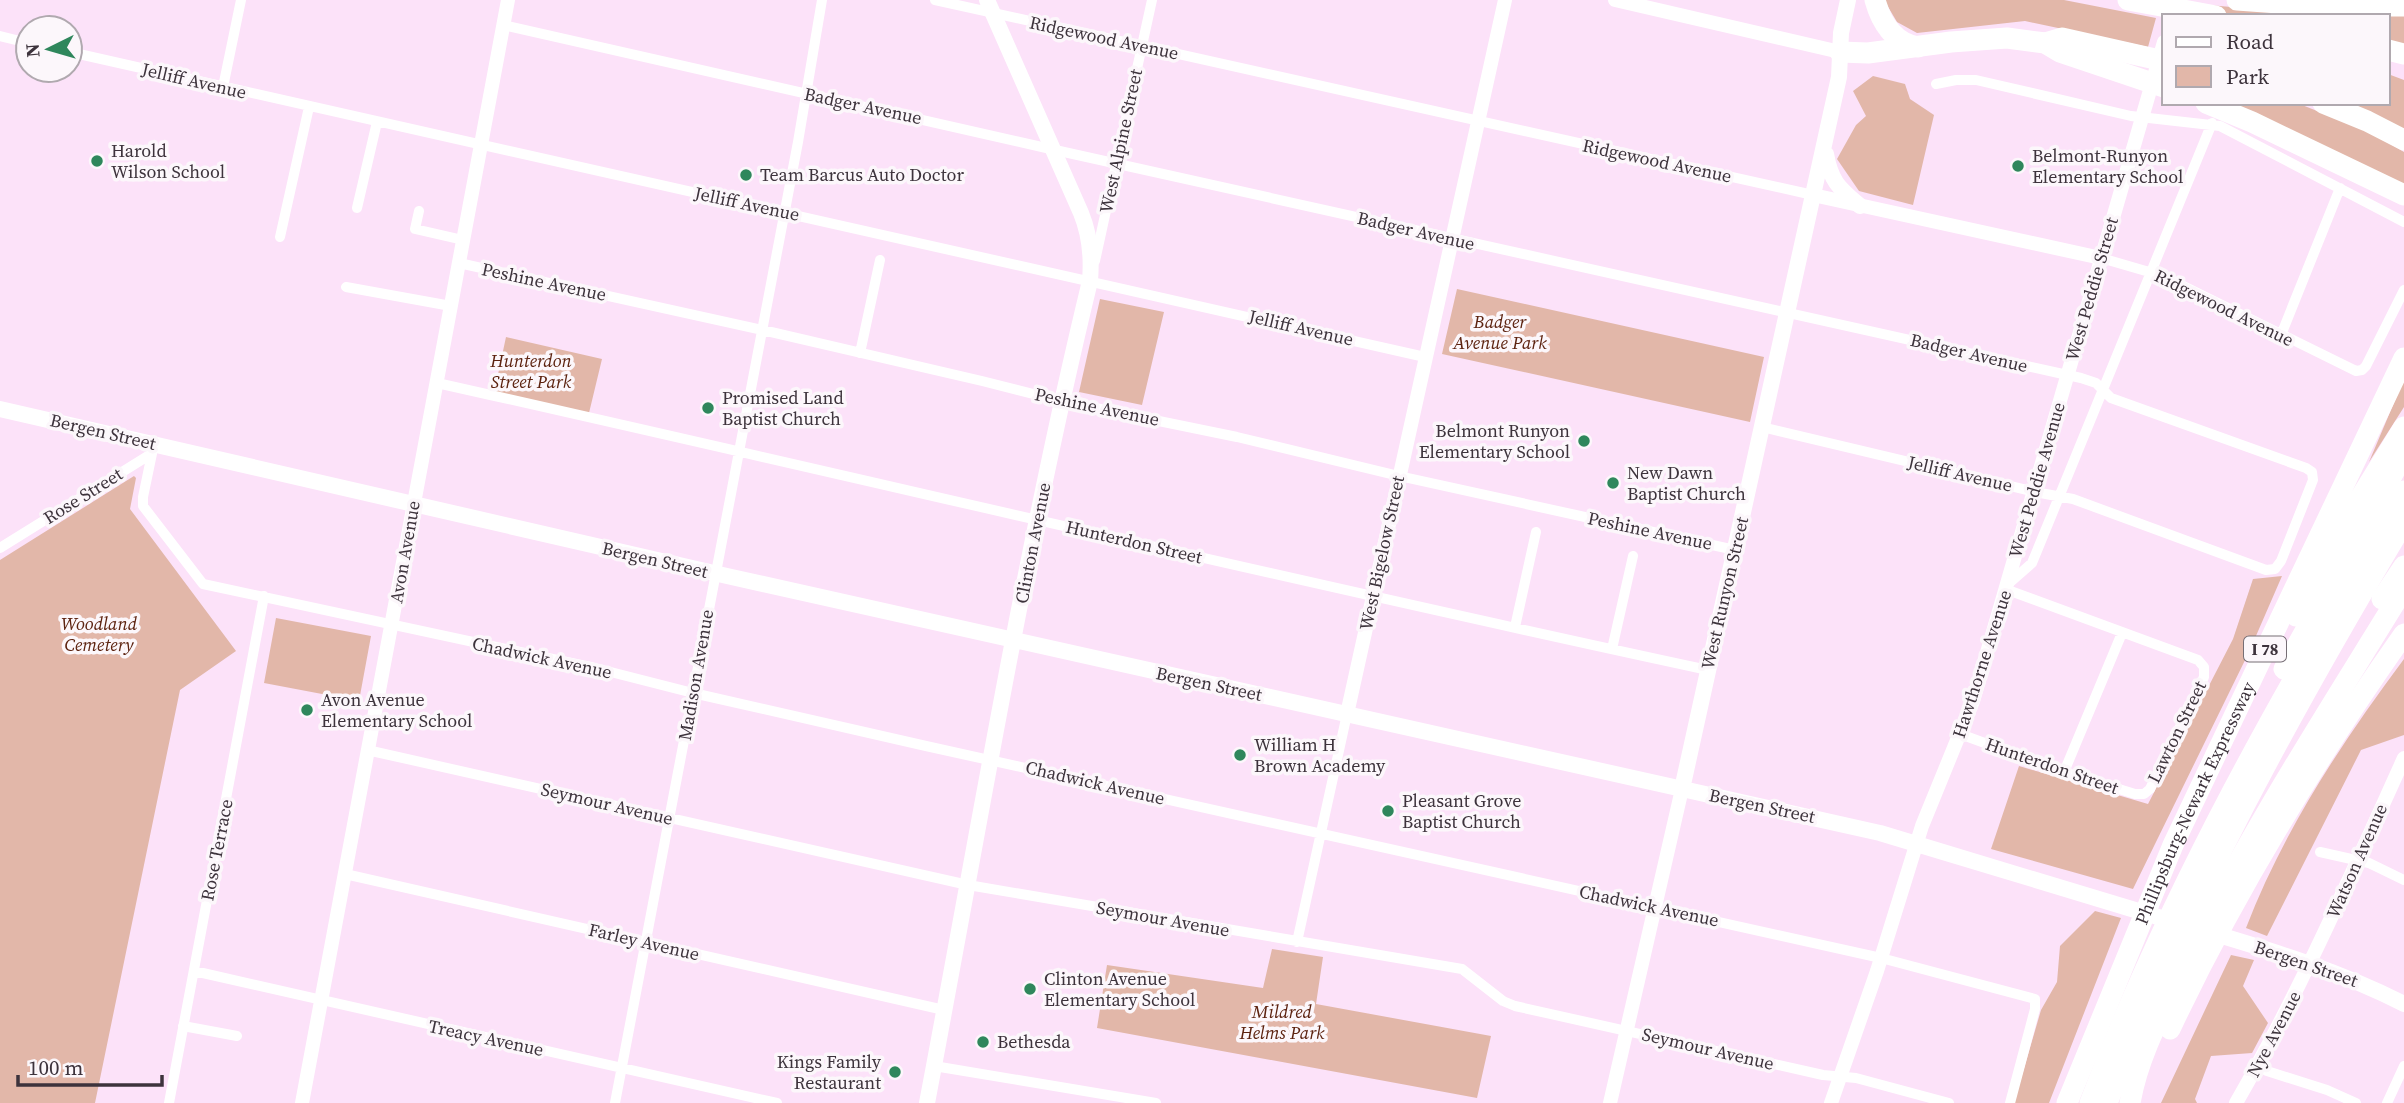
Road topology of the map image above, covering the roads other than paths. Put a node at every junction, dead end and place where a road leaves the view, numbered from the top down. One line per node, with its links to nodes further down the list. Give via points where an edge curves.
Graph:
1 (241, 0): 25 (street)
2 (508, 0): 15 (street, Avon Avenue)
3 (822, 0): 26 (street, Madison Avenue)
4 (935, 0): 13 (street, Ridgewood Avenue)
5 (1152, 0): 16 (street, West Alpine Street)
6 (1505, 0): 32 (street, West Bigelow Street)
7 (1615, 0): 19 (street)
8 (1849, 0): 19 (main road, West Runyon Street)
9 (1875, 0): 17 (highway, via 1892,34)
10 (2129, 0): 14 (highway)
11 (2236, 0): 12 (highway)
12 (2404, 6)
13 (990, 7): 16 (street, Ridgewood Avenue); 36 (main road, Clinton Avenue)
14 (2206, 14)
15 (503, 25): 26 (street, Badger Avenue); 34 (street, Avon Avenue)
16 (1142, 47): 32 (street, Ridgewood Avenue); 37 (street, West Alpine Street)
17 (1918, 47): 19 (highway); 21 (highway, via 2025,40 2045,43 2060,52)
18 (2162, 49): 30 (street, West Peddie Street)
19 (1840, 52): 35 (main road, West Runyon Street)
20 (84, 55): 25 (street, Jelliff Avenue)
21 (2112, 59): 22 (highway); 24 (highway)
22 (2162, 61)
23 (1936, 84): 30 (street, via 1976,80)
24 (2162, 86)
25 (223, 87): 28 (street, Jelliff Avenue)
26 (805, 94): 36 (street, Badger Avenue); 44 (street, Madison Avenue)
27 (2328, 105): 33 (highway)
28 (309, 107): 31 (street, Jelliff Avenue); 46 (street)
29 (2209, 113): 30 (street); 38 (street); 40 (highway, via 2252,122); 52 (street, Hawthorne Avenue)
30 (2143, 116): 49 (street, West Peddie Street)
31 (377, 122): 34 (street, Jelliff Avenue); 42 (street)
32 (1477, 122): 39 (street, Ridgewood Avenue); 47 (street, West Bigelow Street)
33 (2404, 140)
34 (481, 145): 44 (street, Jelliff Avenue); 48 (street, Avon Avenue)
35 (1825, 145): 39 (main road, West Runyon Street); 41 (main road, via 1834,182)
36 (1055, 150): 37 (street, Badger Avenue); 53 (main road, Clinton Avenue, via 1088,233)
37 (1116, 163): 47 (street, Badger Avenue); 53 (street, West Alpine Street)
38 (2340, 188): 45 (street); 59 (street)
39 (1813, 195): 41 (street, Ridgewood Avenue); 57 (main road, West Runyon Street)
40 (2404, 195)
41 (1860, 206): 49 (street, Ridgewood Avenue)
42 (357, 208)
43 (419, 211): 48 (street, via 415,229)
44 (785, 212): 53 (street, Jelliff Avenue); 58 (street, Madison Avenue)
45 (2404, 222)
46 (280, 237)
47 (1451, 239): 57 (street, Badger Avenue); 61 (street, West Bigelow Street)
48 (463, 240): 51 (street, Avon Avenue)
49 (2101, 258): 52 (street, Ridgewood Avenue); 63 (street, West Peddie Street)
50 (880, 260): 60 (street)
51 (459, 263): 56 (street, Avon Avenue); 58 (street, Peshine Avenue)
52 (2150, 272): 59 (street, Ridgewood Avenue); 65 (street, Hawthorne Avenue)
53 (1090, 281): 61 (street, Jelliff Avenue); 66 (main road, Clinton Avenue)
54 (346, 287): 56 (street)
55 (2404, 290): 59 (street, Ridgewood Avenue, via 2362,370 2353,370)
56 (451, 306): 64 (street, Avon Avenue)
57 (1787, 312): 63 (street, Badger Avenue); 68 (main road, West Runyon Street)
58 (762, 330): 60 (street, Peshine Avenue); 71 (street, Madison Avenue)
59 (2281, 335)
60 (860, 353): 66 (street, Peshine Avenue)
61 (1424, 357): 73 (street, West Bigelow Street)
62 (2404, 358): 120 (highway, Phillipsburg-Newark Expressway / I 78, via 2193,799)
63 (2067, 375): 65 (street, Badger Avenue, via 2091,380); 75 (street, West Peddie Avenue)
64 (437, 383): 71 (street, Hunterdon Street); 77 (street, Avon Avenue)
65 (2103, 390): 76 (street, Hawthorne Avenue); 86 (street, Badger Avenue, via 2111,398 2313,474)
66 (1061, 401): 73 (street, Peshine Avenue); 78 (main road, Clinton Avenue)
67 (0, 409): 70 (main road, Bergen Street)
68 (1762, 427): 75 (street, Jelliff Avenue); 83 (main road, West Runyon Street)
69 (2404, 427): 120 (highway, via 2298,611)
70 (153, 449): 77 (main road, Bergen Street); 81 (street, Rose Street, via 144,506); 82 (street, Rose Street)
71 (739, 451): 78 (street, Hunterdon Street); 87 (street, Madison Avenue)
72 (2404, 454): 121 (highway, via 2269,700 2205,829)
73 (1399, 476): 83 (street, Peshine Avenue); 90 (street, West Bigelow Street)
74 (2404, 491): 121 (highway, Phillipsburg-Newark Expressway / I 78, via 2245,771)
75 (2035, 492): 76 (street, Jelliff Avenue); 88 (street, West Peddie Avenue)
76 (2059, 496): 86 (street, Jelliff Avenue, via 2266,570); 88 (street, Hawthorne Avenue, via 2032,564)
77 (413, 504): 87 (main road, Bergen Street); 92 (street, Avon Avenue)
78 (1037, 520): 90 (street, Hunterdon Street); 96 (main road, Clinton Avenue)
79 (2404, 522): 117 (highway, via 2275,748)
80 (1536, 532): 93 (street)
81 (173, 544): 91 (street, Chadwick Avenue, via 203,584)
82 (0, 548)
83 (1735, 550): 98 (main road, West Runyon Street)
84 (1633, 556): 97 (street)
85 (2404, 566): 117 (highway)
86 (2275, 569)
87 (715, 573): 96 (main road, Bergen Street); 99 (street, Madison Avenue)
88 (2006, 587): 94 (street); 101 (street, Hawthorne Avenue)
89 (2404, 588): 149 (highway, via 2220,897 2156,1028)
90 (1373, 595): 93 (street, Hunterdon Street); 100 (street, West Bigelow Street)
91 (264, 596): 92 (street, Chadwick Avenue); 124 (street, Rose Terrace)
92 (392, 625): 99 (street, Chadwick Avenue); 102 (street, Avon Avenue)
93 (1515, 627): 97 (street, Hunterdon Street)
94 (2122, 633): 105 (street); 107 (street, Lawton Street, via 2198,660 2204,667 2204,677)
95 (2404, 634): 150 (highway, via 2327,748 2255,868)
96 (1014, 640): 100 (main road, Bergen Street); 104 (main road, Clinton Avenue)
97 (1612, 649): 98 (street, Hunterdon Street)
98 (1708, 670): 106 (main road, West Runyon Street)
99 (693, 693): 104 (street, Chadwick Avenue); 108 (street, Madison Avenue)
100 (1347, 714): 106 (main road, Bergen Street); 109 (street, West Bigelow Street)
101 (1960, 734): 105 (street, Hunterdon Street); 110 (street, Hawthorne Avenue)
102 (367, 750): 108 (street, Seymour Avenue); 113 (street, Avon Avenue)
103 (2404, 758): 112 (street, Watson Avenue)
104 (992, 759): 109 (street, Chadwick Avenue); 115 (main road, Clinton Avenue)
105 (2064, 772): 107 (street, Hunterdon Street)
106 (1682, 789): 110 (main road, Bergen Street); 116 (street, West Runyon Street)
107 (2144, 794)
108 (670, 818): 115 (street, Seymour Avenue); 119 (street, Madison Avenue)
109 (1321, 834): 116 (street, Chadwick Avenue); 118 (street, West Bigelow Street)
110 (1916, 842): 122 (street, Hawthorne Avenue); 123 (main road, Bergen Street)
111 (2320, 852): 112 (street)
112 (2357, 861): 114 (street); 123 (street, Watson Avenue)
113 (345, 874): 119 (street, Farley Avenue); 125 (street, Avon Avenue)
114 (2404, 880)
115 (968, 885): 118 (street, Seymour Avenue); 127 (main road, Clinton Avenue)
116 (1656, 908): 122 (street, Chadwick Avenue); 129 (street, West Runyon Street)
117 (2178, 936): 148 (highway)
118 (1297, 942): 129 (street, Seymour Avenue, via 1462,969 1515,1006)
119 (645, 943): 127 (street, Farley Avenue); 134 (street, Madison Avenue)
120 (2132, 944): 146 (highway, Phillipsburg-Newark Expressway / I 78)
121 (2153, 954): 147 (highway, Phillipsburg-Newark Expressway / I 78)
122 (1881, 958): 135 (street, Hawthorne Avenue); 145 (street, Chadwick Avenue, via 2035,999)
123 (2310, 964): 126 (main road, Bergen Street); 132 (street, Nye Avenue)
124 (194, 971): 125 (street, Treacy Avenue); 128 (street, Rose Terrace)
125 (321, 1001): 134 (street, Treacy Avenue); 137 (street, Avon Avenue)
126 (2404, 1004)
127 (944, 1010): 131 (main road, Clinton Avenue)
128 (184, 1026): 130 (street); 136 (street, Rose Terrace)
129 (1626, 1031): 135 (street, Seymour Avenue); 142 (street, West Runyon Street)
130 (237, 1036)
131 (934, 1066): 140 (main road, Clinton Avenue); 141 (street)
132 (2258, 1066): 151 (street, Nye Avenue); 152 (street)
133 (2404, 1066): 153 (street)
134 (622, 1068): 138 (street, Madison Avenue); 139 (street, Treacy Avenue)
135 (1840, 1077): 143 (street, Hawthorne Avenue); 144 (street, Seymour Avenue)
136 (169, 1103)
137 (302, 1103)
138 (615, 1103)
139 (777, 1103)
140 (927, 1103)
141 (1156, 1103)
142 (1610, 1103)
143 (1831, 1103)
144 (1949, 1103)
145 (2010, 1103)
146 (2067, 1103)
147 (2090, 1103)
148 (2107, 1103)
149 (2130, 1103)
150 (2136, 1103)
151 (2236, 1103)
152 (2356, 1103)
153 (2387, 1103)

